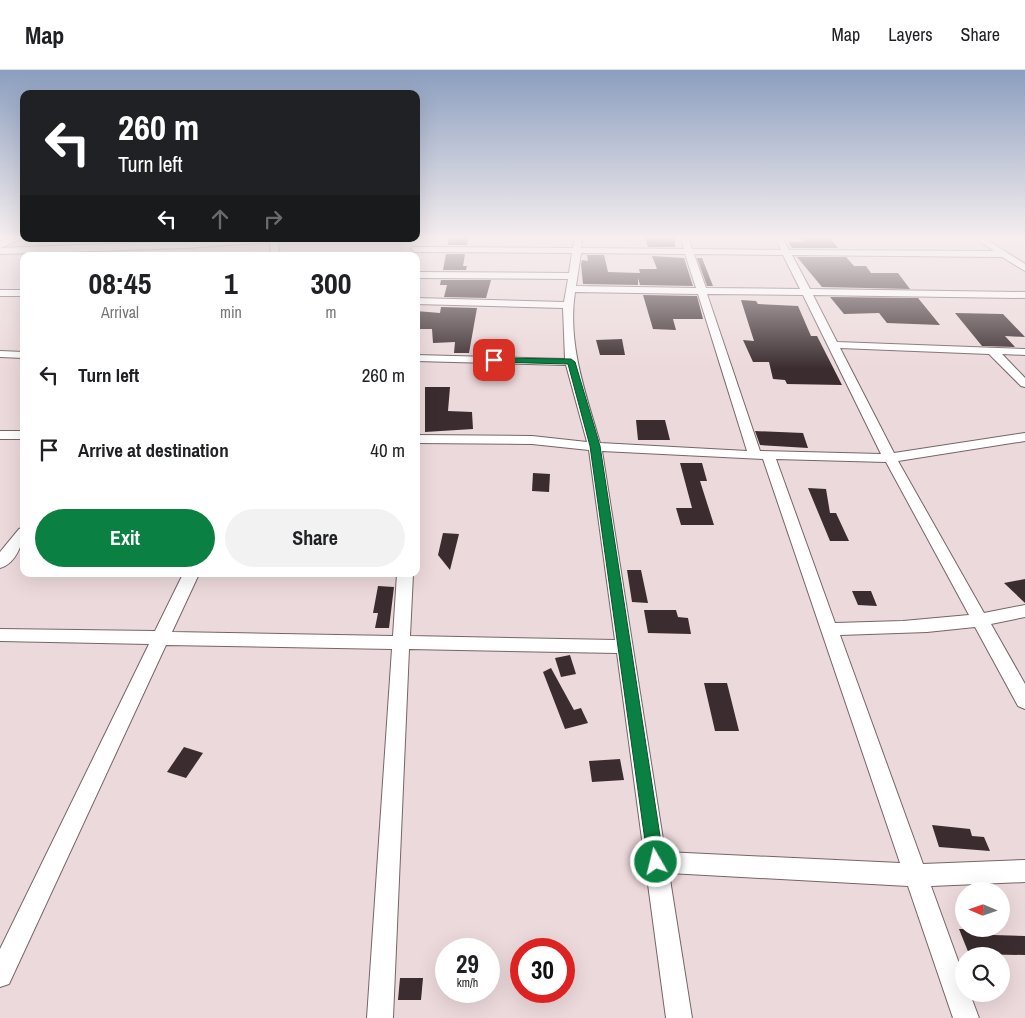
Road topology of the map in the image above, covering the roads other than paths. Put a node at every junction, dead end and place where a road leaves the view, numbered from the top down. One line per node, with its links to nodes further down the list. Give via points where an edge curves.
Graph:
1 (470, 280): 5 (street)
2 (572, 280): 5 (street)
3 (699, 280): 6 (street)
4 (801, 280): 7 (street)
5 (571, 290): 6 (street); 11 (street); 18 (street)
6 (702, 291): 7 (street); 25 (street)
7 (807, 292): 10 (street); 12 (street)
8 (0, 293): 9 (street)
9 (20, 293)
10 (1025, 295)
11 (420, 301)
12 (834, 345): 13 (street); 26 (street)
13 (992, 351): 14 (street); 19 (street)
14 (1025, 352)
15 (0, 354): 16 (street)
16 (20, 355)
17 (420, 358): 18 (street)
18 (571, 362): 24 (street)
19 (1025, 384)
20 (0, 435): 21 (street)
21 (20, 435)
22 (1025, 437): 26 (street)
23 (420, 439): 24 (street, via 532,440)
24 (595, 446): 25 (street); 37 (street)
25 (762, 456): 26 (street); 33 (street)
26 (890, 458): 32 (street)
27 (20, 537): 28 (street)
28 (0, 563)
29 (190, 577): 35 (street)
30 (405, 577): 36 (street)
31 (1025, 611): 32 (street)
32 (981, 621): 33 (street, via 904,628); 38 (street)
33 (829, 629): 41 (street)
34 (0, 635): 35 (street)
35 (160, 638): 36 (street); 42 (street)
36 (401, 642): 37 (street); 43 (street)
37 (624, 647): 39 (street)
38 (1025, 701)
39 (656, 862): 41 (street); 44 (street)
40 (1025, 871): 41 (street)
41 (915, 875): 45 (street)
42 (0, 976)
43 (380, 1018)
44 (679, 1018)
45 (966, 1018)

